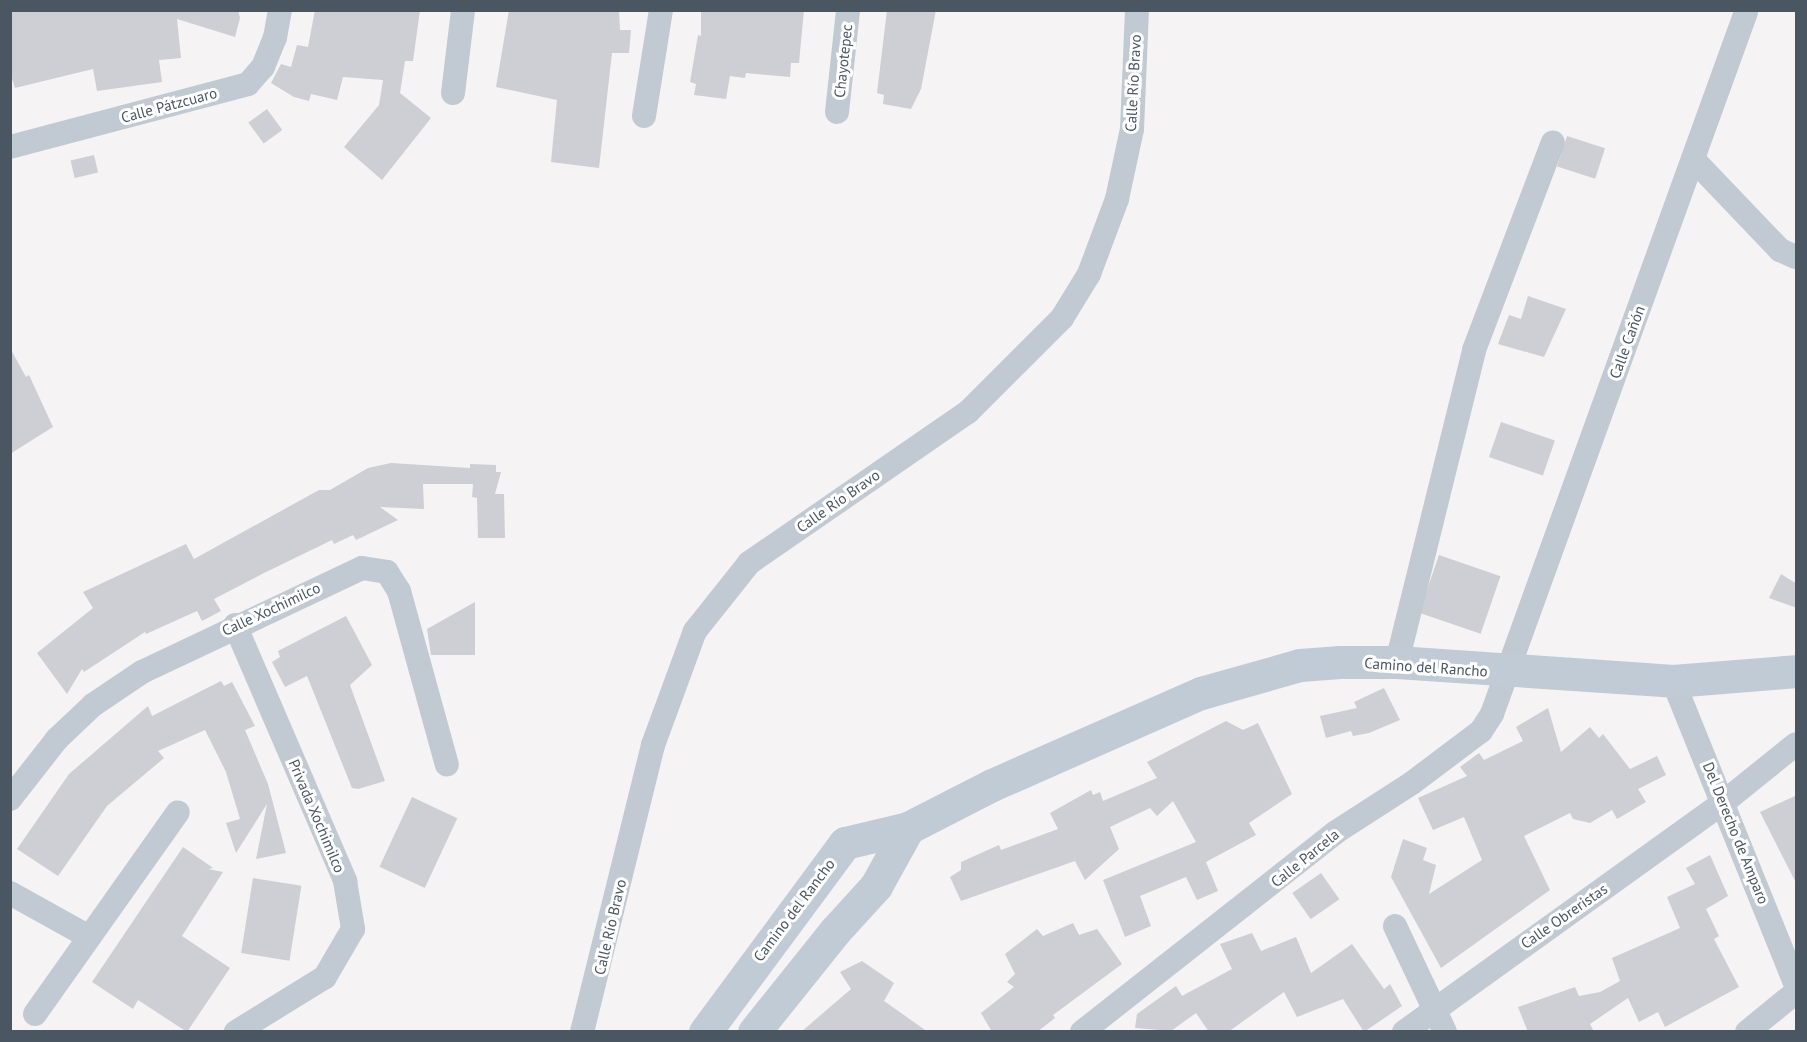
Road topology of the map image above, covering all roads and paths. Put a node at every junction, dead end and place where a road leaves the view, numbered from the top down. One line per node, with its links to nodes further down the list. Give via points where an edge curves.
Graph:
1 (280, 10): 11 (street, Calle Pátzcuaro, via 263,67 248,84)
2 (463, 10): 7 (street)
3 (661, 10): 9 (street)
4 (848, 10): 8 (street, Chayotepec)
5 (1137, 10): 33 (street, Calle Río Bravo, via 1132,129 1117,199 1089,274 1062,318 968,412 749,563 695,631 653,745)
6 (1746, 12): 12 (street, Calle Cañón)
7 (453, 93)
8 (837, 112)
9 (644, 116)
10 (1553, 142): 15 (street, via 1474,350)
11 (10, 147)
12 (1693, 159): 13 (street, via 1780,250); 17 (street, Calle Cañón)
13 (1797, 257)
14 (235, 625): 20 (street, Calle Xochimilco, via 362,568 387,572 399,591); 21 (street, Calle Xochimilco, via 142,672 93,705 57,739); 32 (street, Privada Xochimilco, via 345,881 353,929 325,977)
15 (1397, 662): 17 (main road, Camino del Rancho); 24 (main road, Camino del Rancho, via 1300,665 1201,693 992,785)
16 (1797, 671): 18 (main road, Camino del Rancho)
17 (1508, 673): 18 (main road, Camino del Rancho); 36 (street, Calle Parcela, via 1481,731 1412,783 1336,832)
18 (1673, 681): 22 (street, Del Derecho de Amparo)
19 (1797, 744): 22 (street, Calle Obreristas)
20 (447, 765)
21 (10, 799)
22 (1724, 802): 28 (street, Del Derecho de Amparo); 30 (street, Calle Obreristas)
23 (178, 812): 27 (street)
24 (908, 828): 34 (main road, Camino del Rancho, via 845,843); 35 (main road, via 876,886)
25 (10, 893): 27 (street)
26 (1395, 926): 30 (street)
27 (89, 937): 31 (street)
28 (1797, 985)
29 (1797, 992): 39 (street)
30 (1434, 1007): 37 (street, Calle Obreristas); 38 (street)
31 (35, 1014)
32 (236, 1032)
33 (582, 1032)
34 (705, 1032)
35 (754, 1032)
36 (1082, 1032)
37 (1404, 1032)
38 (1445, 1032)
39 (1747, 1032)

